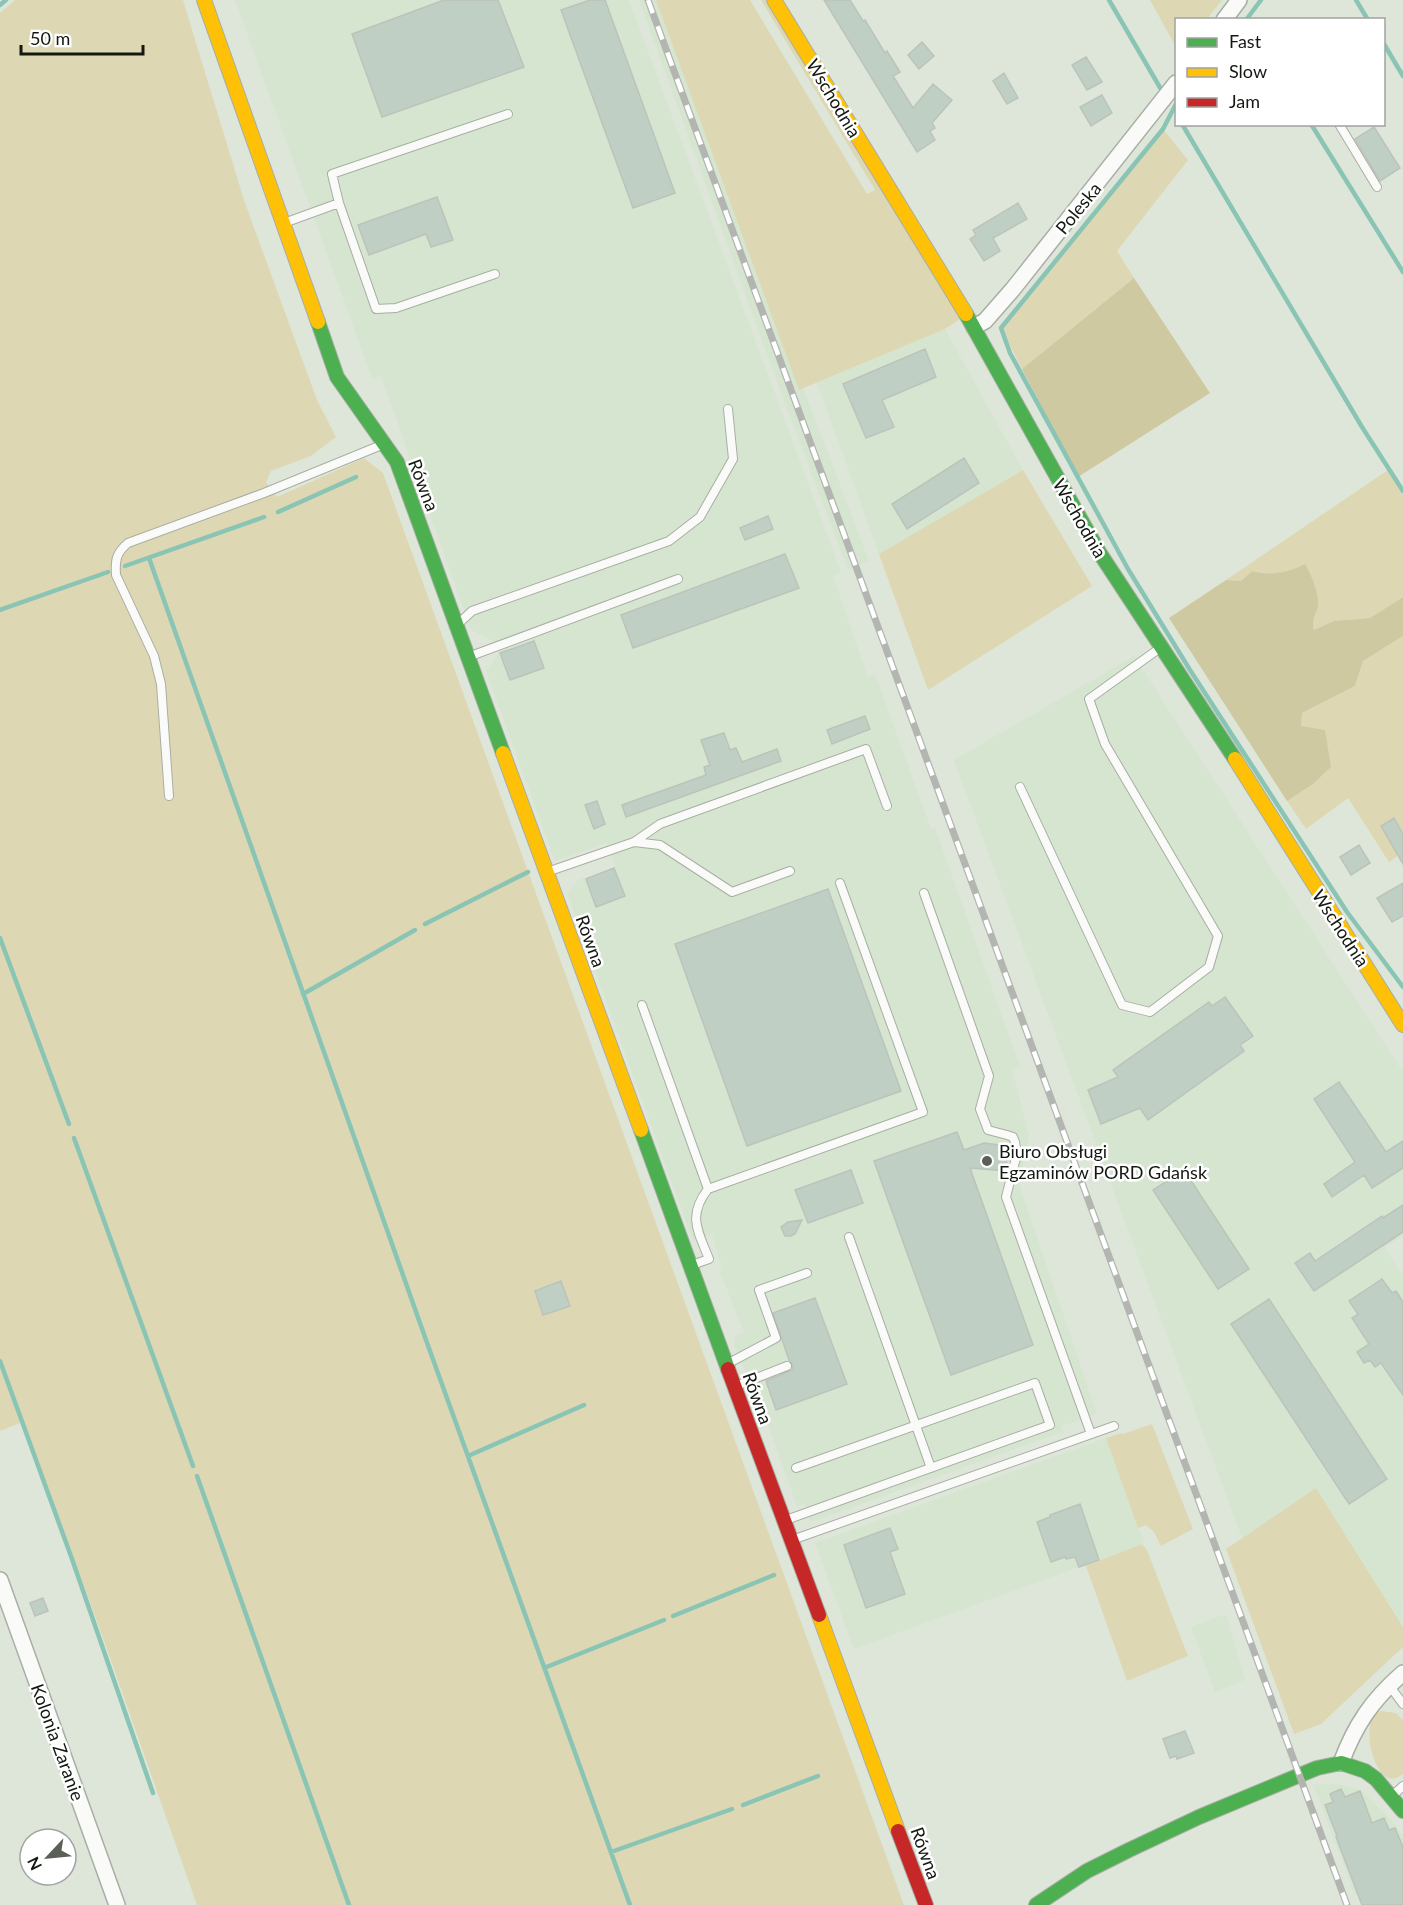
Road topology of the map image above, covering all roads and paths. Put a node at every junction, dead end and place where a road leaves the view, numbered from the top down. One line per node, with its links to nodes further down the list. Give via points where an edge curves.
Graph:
1 (204, 0): 10 (street, Równa)
2 (774, 0): 12 (street, Wschodnia)
3 (1239, 0): 4 (street)
4 (1226, 18)
5 (1175, 84): 12 (street, Poleska, via 1012,289 985,321)
6 (508, 114): 9 (lane, via 332,174)
7 (1340, 126): 8 (lane)
8 (1377, 187)
9 (339, 203): 10 (lane); 11 (lane, via 376,309 396,308)
10 (283, 223): 14 (street, Równa, via 337,377)
11 (495, 274)
12 (974, 327): 17 (street, Wschodnia, via 1099,552)
13 (728, 410): 16 (lane, via 734,459 700,517 669,541 472,610)
14 (384, 444): 16 (street, Równa, via 397,462); 20 (lane, via 128,543 119,550 116,575 154,656 161,684)
15 (678, 579): 18 (lane)
16 (457, 625): 18 (street, Równa)
17 (1161, 648): 19 (lane, via 1089,699 1105,744 1218,936 1209,967 1150,1012 1122,1005); 28 (street, Wschodnia)
18 (468, 657): 24 (street, Równa)
19 (1020, 787)
20 (170, 796)
21 (887, 806): 22 (lane, via 866,749 660,824)
22 (634, 842): 23 (lane, via 660,845 732,892); 24 (lane)
23 (790, 871)
24 (547, 872): 31 (street, Równa)
25 (840, 883): 29 (lane, via 923,1112)
26 (924, 893): 38 (lane, via 989,1076 980,1109 988,1130 1012,1137 1016,1142 1017,1154 1006,1197)
27 (642, 1005): 29 (lane)
28 (1403, 1025)
29 (708, 1189): 31 (lane, via 696,1212 709,1259)
30 (849, 1237): 36 (lane)
31 (691, 1266): 33 (street, Równa)
32 (807, 1273): 33 (lane, via 759,1290 776,1338)
33 (726, 1364): 35 (street, Równa)
34 (788, 1366): 35 (lane)
35 (735, 1386): 41 (street, Równa)
36 (915, 1425): 39 (lane); 40 (lane); 40 (lane, via 1035,1383 1050,1425)
37 (1114, 1426): 38 (lane)
38 (1091, 1434): 42 (lane)
39 (796, 1468)
40 (931, 1468): 41 (lane)
41 (783, 1520): 42 (street, Równa)
42 (791, 1540): 52 (street, Równa)
43 (0, 1580): 51 (street, Kolonia Zaranie)
44 (1403, 1673): 45 (street)
45 (1389, 1685): 46 (lane); 47 (street, via 1365,1713)
46 (1403, 1704)
47 (1341, 1763): 49 (street, via 1365,1771); 53 (street, via 1299,1774 1199,1817 1087,1871)
48 (1403, 1786): 49 (lane)
49 (1392, 1796): 50 (street)
50 (1403, 1811)
51 (117, 1905)
52 (926, 1905)
53 (1036, 1905)

